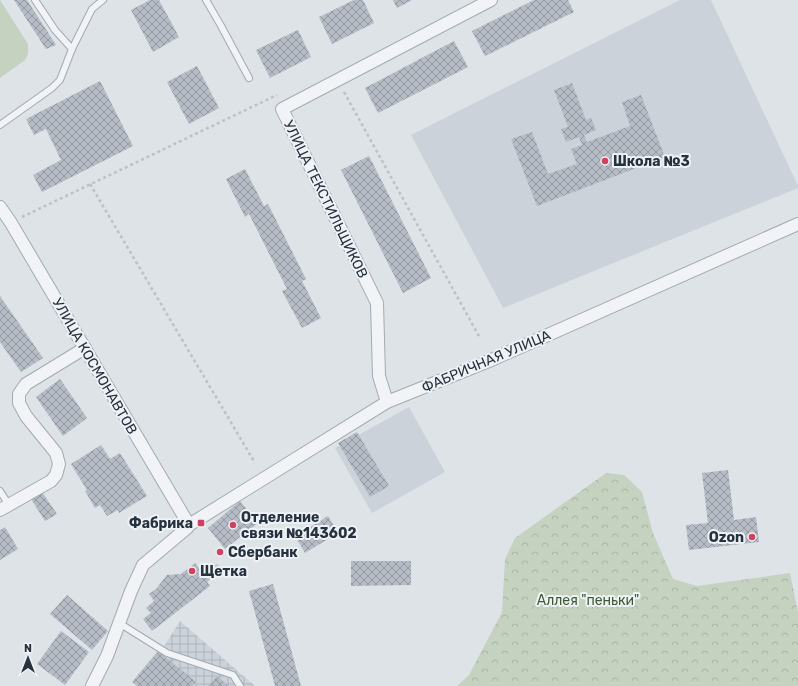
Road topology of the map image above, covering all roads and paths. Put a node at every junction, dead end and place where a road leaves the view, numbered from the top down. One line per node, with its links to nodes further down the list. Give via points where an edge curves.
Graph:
1 (35, 0): 5 (lane, via 55,30)
2 (103, 0): 5 (lane, via 92,10)
3 (206, 0): 6 (lane)
4 (491, 0): 16 (street, УЛИЦА ТЕКСТИЛЬЩИКОВ, via 282,109 377,303 379,376)
5 (72, 49): 9 (lane, via 60,80)
6 (249, 78)
7 (343, 90): 14 (path)
8 (282, 93): 10 (path)
9 (0, 125)
10 (90, 184): 12 (path); 17 (path)
11 (0, 207): 12 (street, УЛИЦА КОСМОНАВТОВ)
12 (11, 223): 15 (street, УЛИЦА КОСМОНАВТОВ)
13 (798, 224): 16 (street, ФАБРИЧНАЯ УЛИЦА, via 489,362)
14 (480, 338)
15 (85, 348): 19 (street, via 26,384 19,394 19,403 26,416 56,453 59,464 51,481); 20 (street, УЛИЦА КОСМОНАВТОВ)
16 (387, 402): 20 (street, ФАБРИЧНАЯ УЛИЦА)
17 (255, 463)
18 (0, 491): 19 (lane)
19 (5, 508)
20 (189, 525): 21 (street, ФАБРИЧНАЯ УЛИЦА, via 143,565)
21 (119, 623): 22 (street, ФАБРИЧНАЯ УЛИЦА); 23 (lane, via 167,653 234,675)
22 (92, 686)
23 (240, 686)

